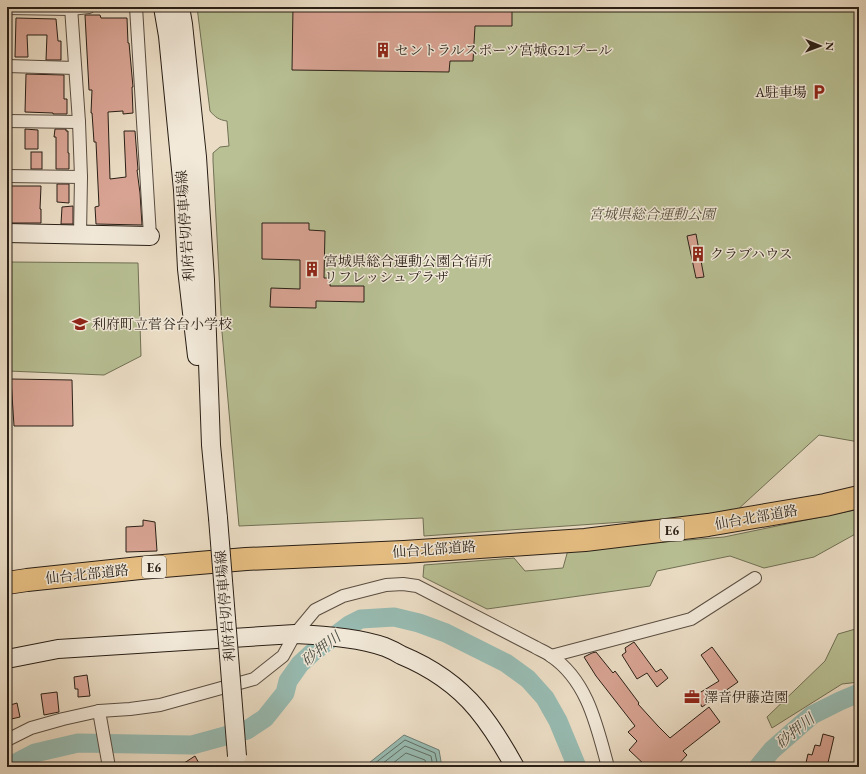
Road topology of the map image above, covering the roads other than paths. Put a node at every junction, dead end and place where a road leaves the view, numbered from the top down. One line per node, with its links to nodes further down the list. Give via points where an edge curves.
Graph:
1 (88, 7): 6 (street)
2 (136, 7): 15 (street)
3 (164, 7): 16 (main road, 利府岩切停車場線, via 187,269 203,406)
4 (180, 7): 16 (main road, 利府岩切停車場線, via 197,157 205,280)
5 (7, 8): 6 (street)
6 (71, 8): 8 (street)
7 (7, 66): 8 (street)
8 (75, 68): 10 (street)
9 (7, 121): 10 (street)
10 (79, 122): 12 (street)
11 (7, 176): 12 (street)
12 (81, 177): 14 (street)
13 (7, 233): 14 (main road)
14 (80, 234): 15 (main road)
15 (150, 236)
16 (211, 445): 25 (main road, 利府岩切停車場線, bridge)
17 (859, 497): 19 (highway, 仙台北部道路 / E6, via 708,526 585,540 246,559)
18 (755, 578): 21 (street, via 690,619)
19 (7, 583)
20 (301, 635): 21 (street, via 315,610 343,596 386,585 403,584 417,586); 22 (main road, via 58,648); 23 (street, via 283,656 254,679 160,705); 27 (main road, via 351,639 385,647 432,670 477,708 499,738)
21 (551, 656): 28 (street, via 570,672 581,688 593,712)
22 (7, 659)
23 (99, 711): 24 (street, via 31,728); 26 (street)
24 (7, 740)
25 (237, 761)
26 (109, 767)
27 (515, 767)
28 (608, 767)

